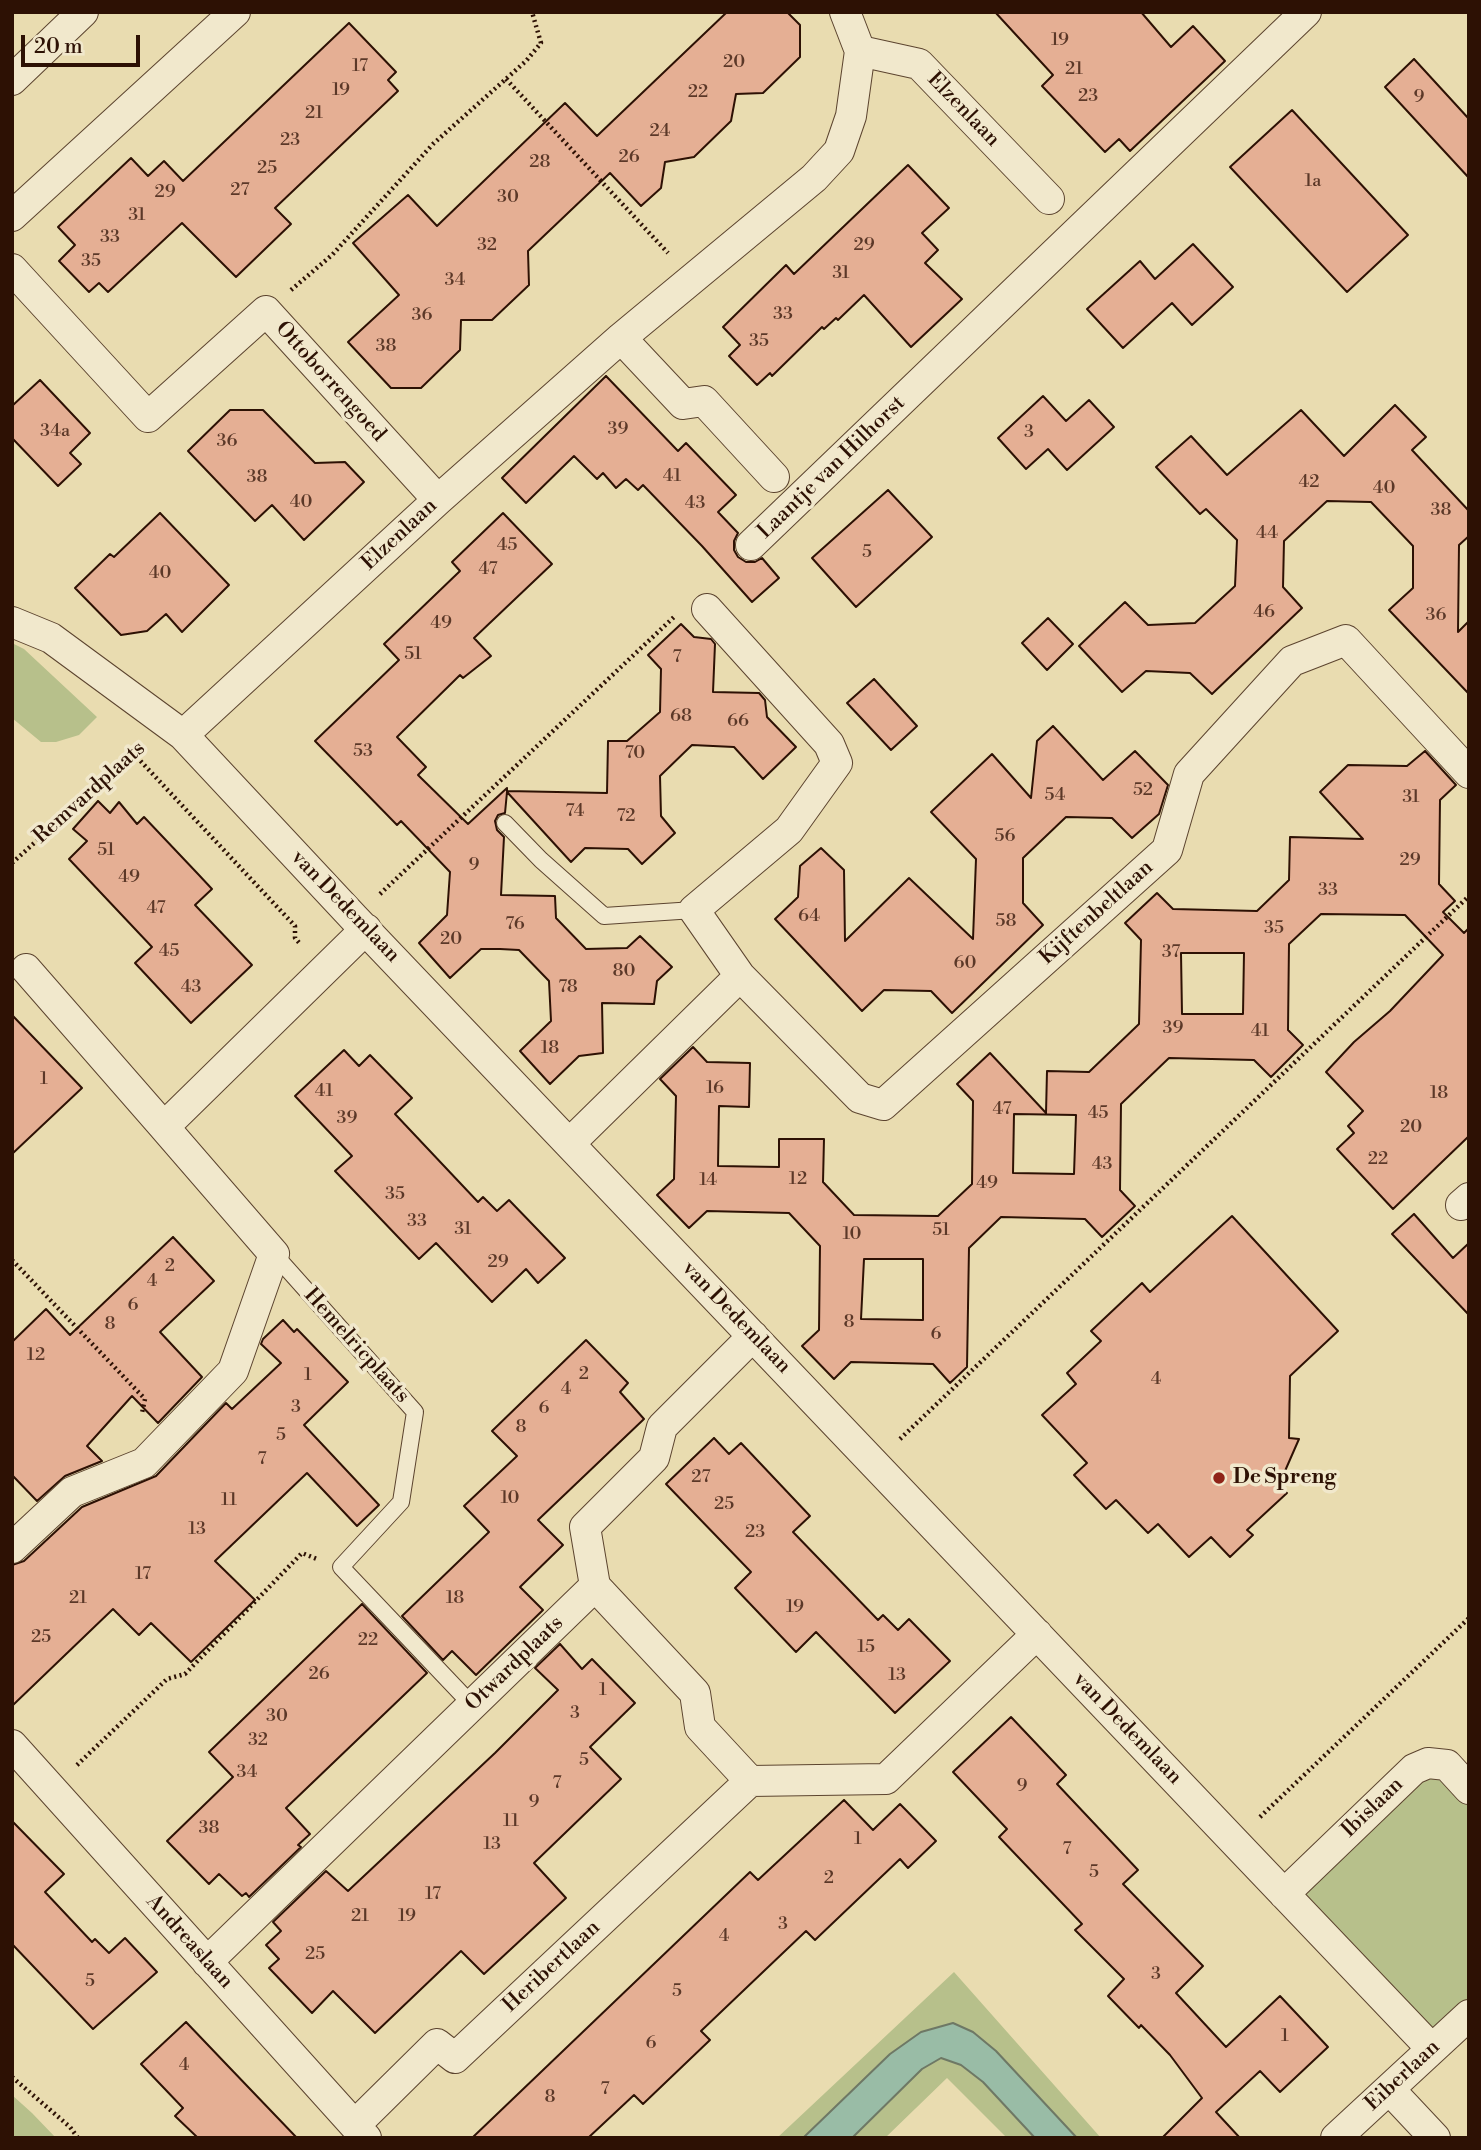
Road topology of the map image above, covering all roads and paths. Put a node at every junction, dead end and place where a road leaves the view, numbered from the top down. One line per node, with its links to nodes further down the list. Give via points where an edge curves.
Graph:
1 (83, 12): 8 (street)
2 (234, 12): 10 (street)
3 (532, 12): 7 (path, via 541,43)
4 (845, 12): 6 (street, Elzenlaan)
5 (1306, 12): 17 (street, Laantje van Hilhorst)
6 (860, 51): 9 (street, Elzenlaan, via 919,64); 12 (street, Elzenlaan, via 851,116 839,152)
7 (506, 79): 12 (path); 13 (path, via 433,144 332,255)
8 (12, 80)
9 (1049, 199)
10 (12, 216)
11 (12, 269): 13 (street, Ottoborrengoed, via 148,416)
12 (692, 279): 14 (street, Elzenlaan)
13 (267, 311): 16 (street, Ottoborrengoed)
14 (621, 338): 15 (street, via 683,404 704,401); 16 (street, Elzenlaan)
15 (774, 477)
16 (438, 500): 21 (street, Elzenlaan)
17 (751, 545)
18 (707, 609): 27 (street, via 829,744 837,764 789,830)
19 (675, 616): 28 (path)
20 (12, 622): 21 (street, van Dedemlaan, via 51,638)
21 (176, 729): 22 (path, Remvardplaats); 28 (street, van Dedemlaan)
22 (133, 753): 25 (path, Remvardplaats); 30 (path, via 295,926 295,938)
23 (1469, 773): 31 (street, Kijftenbeltlaan, via 1346,640 1292,661 1189,774 1167,850 883,1105 860,1098)
24 (506, 823): 27 (lane, via 604,916)
25 (12, 863)
26 (1469, 895): 38 (path)
27 (694, 910): 31 (street, Kijftenbeltlaan)
28 (360, 924): 30 (street); 33 (street, van Dedemlaan)
29 (17, 969): 32 (street)
30 (324, 971): 32 (street)
31 (740, 976): 33 (street)
32 (163, 1127): 34 (street, Hemelricplaats)
33 (570, 1143): 36 (street, van Dedemlaan)
34 (274, 1254): 37 (street, via 233,1371); 40 (lane, Hemelricplaats, via 415,1412 401,1502)
35 (12, 1260): 37 (path, via 145,1399 140,1421)
36 (753, 1336): 38 (street, van Dedemlaan); 41 (street, via 662,1427 654,1458 585,1527)
37 (161, 1445): 39 (street, via 144,1463 72,1492)
38 (874, 1463): 43 (street, van Dedemlaan)
39 (12, 1548)
40 (341, 1567): 44 (lane); 47 (path, via 302,1553 185,1675 167,1679)
41 (595, 1586): 44 (street, Otwardplaats); 46 (street, via 695,1693 699,1727)
42 (1469, 1618): 49 (path)
43 (1037, 1634): 46 (street, via 886,1779); 49 (street, van Dedemlaan)
44 (472, 1705): 51 (street, Otwardplaats)
45 (12, 1745): 47 (street, Andreaslaan)
46 (750, 1781): 56 (street, Heribertlaan, via 455,2058 437,2044)
47 (51, 1788): 51 (street, Andreaslaan)
48 (1469, 1789): 50 (street, Ibislaan, via 1447,1765 1428,1763 1414,1769)
49 (1234, 1842): 50 (street, van Dedemlaan)
50 (1284, 1894): 53 (street, van Dedemlaan)
51 (207, 1962): 56 (street, Andreaslaan)
52 (1469, 2015): 53 (street, Eiberlaan)
53 (1432, 2049): 55 (street, Eiberlaan)
54 (12, 2077): 57 (path)
55 (1389, 2089): 58 (street, Eiberlaan); 59 (street)
56 (360, 2132)
57 (78, 2138)
58 (1336, 2138)
59 (1435, 2138)

